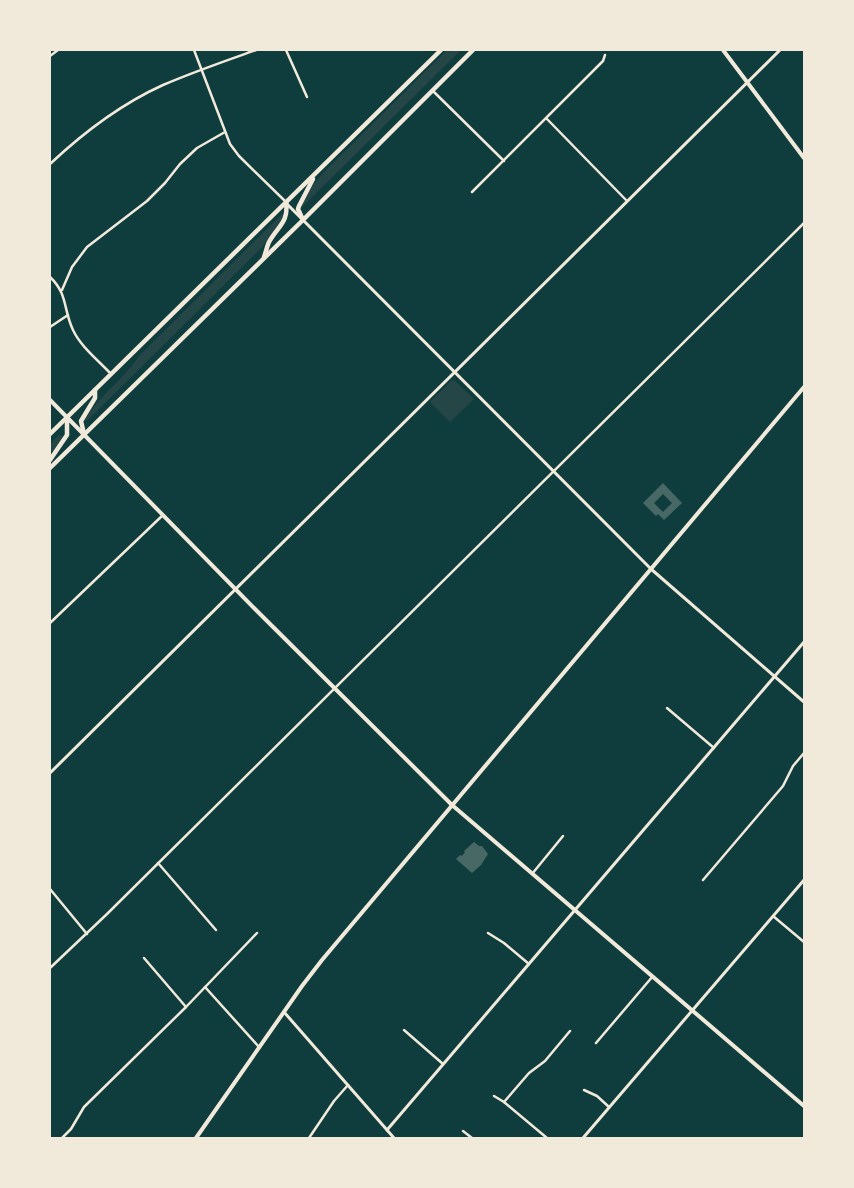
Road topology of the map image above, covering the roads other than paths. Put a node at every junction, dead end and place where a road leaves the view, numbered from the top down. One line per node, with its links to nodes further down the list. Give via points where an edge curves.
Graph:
1 (58, 50): 10 (street)
2 (194, 50): 11 (street)
3 (256, 50): 11 (street)
4 (286, 50): 14 (street)
5 (441, 50): 20 (main road)
6 (473, 50): 13 (main road)
7 (723, 50): 12 (main road)
8 (780, 50): 12 (street)
9 (606, 55): 15 (street, via 603,62)
10 (50, 56)
11 (201, 70): 16 (street); 19 (street, via 162,85 130,103 80,137)
12 (747, 82): 17 (main road); 22 (street)
13 (432, 90): 18 (street); 24 (main road)
14 (307, 97)
15 (547, 119): 18 (street); 22 (street)
16 (225, 132): 23 (street, via 240,156); 28 (street, via 197,148 153,196 87,247 72,267)
17 (804, 158)
18 (504, 160): 21 (street)
19 (50, 164)
20 (316, 174): 23 (main road); 24 (main road, via 298,206)
21 (472, 192)
22 (627, 201): 31 (street)
23 (286, 202): 24 (street); 26 (main road, via 288,212 270,241); 32 (main road)
24 (303, 220): 26 (main road); 31 (street)
25 (804, 223): 41 (street)
26 (264, 259): 38 (main road)
27 (50, 277): 28 (street)
28 (62, 290): 29 (street)
29 (68, 315): 30 (street); 32 (street, via 79,340)
30 (50, 327)
31 (454, 372): 41 (street); 44 (street)
32 (111, 374): 34 (main road)
33 (804, 387): 43 (main road)
34 (95, 390): 36 (main road); 38 (main road, via 95,398 81,421)
35 (50, 400): 36 (main road)
36 (67, 417): 37 (main road); 38 (main road); 39 (main road, via 67,435)
37 (50, 434)
38 (84, 434): 40 (main road); 42 (main road)
39 (50, 460)
40 (50, 468)
41 (552, 472): 43 (street); 48 (street)
42 (163, 515): 44 (main road); 45 (street)
43 (651, 569): 47 (street); 54 (main road)
44 (235, 589): 48 (main road); 53 (street)
45 (50, 623)
46 (804, 642): 47 (street)
47 (775, 677): 49 (street); 51 (street)
48 (335, 688): 54 (main road); 56 (street)
49 (804, 702)
50 (667, 708): 51 (street)
51 (714, 748): 61 (street)
52 (804, 753): 58 (street, via 783,786)
53 (50, 773)
54 (452, 805): 57 (main road); 75 (main road)
55 (563, 836): 57 (street)
56 (158, 863): 63 (street); 66 (street)
57 (532, 874): 61 (main road)
58 (703, 880)
59 (804, 880): 62 (street)
60 (50, 889): 66 (street)
61 (574, 910): 69 (street); 71 (main road)
62 (773, 916): 67 (street); 74 (street)
63 (216, 930)
64 (257, 933): 72 (street)
65 (488, 933): 69 (street)
66 (87, 934): 70 (street)
67 (804, 942)
68 (144, 958): 73 (street)
69 (528, 964): 80 (street)
70 (50, 968)
71 (653, 976): 74 (main road); 78 (street)
72 (205, 988): 73 (street); 79 (street)
73 (186, 1007): 89 (street, via 84,1107)
74 (692, 1010): 85 (main road); 86 (street)
75 (284, 1012): 79 (main road); 81 (street)
76 (404, 1030): 80 (street)
77 (570, 1031): 84 (street)
78 (596, 1043)
79 (259, 1047): 90 (main road)
80 (444, 1065): 87 (street)
81 (349, 1085): 87 (street); 91 (street)
82 (584, 1090): 86 (street)
83 (494, 1096): 84 (street)
84 (504, 1102): 94 (street)
85 (804, 1106)
86 (609, 1107): 95 (street)
87 (387, 1130): 92 (street)
88 (463, 1131): 93 (street)
89 (62, 1138)
90 (196, 1138)
91 (309, 1138)
92 (394, 1138)
93 (472, 1138)
94 (548, 1138)
95 (583, 1138)

